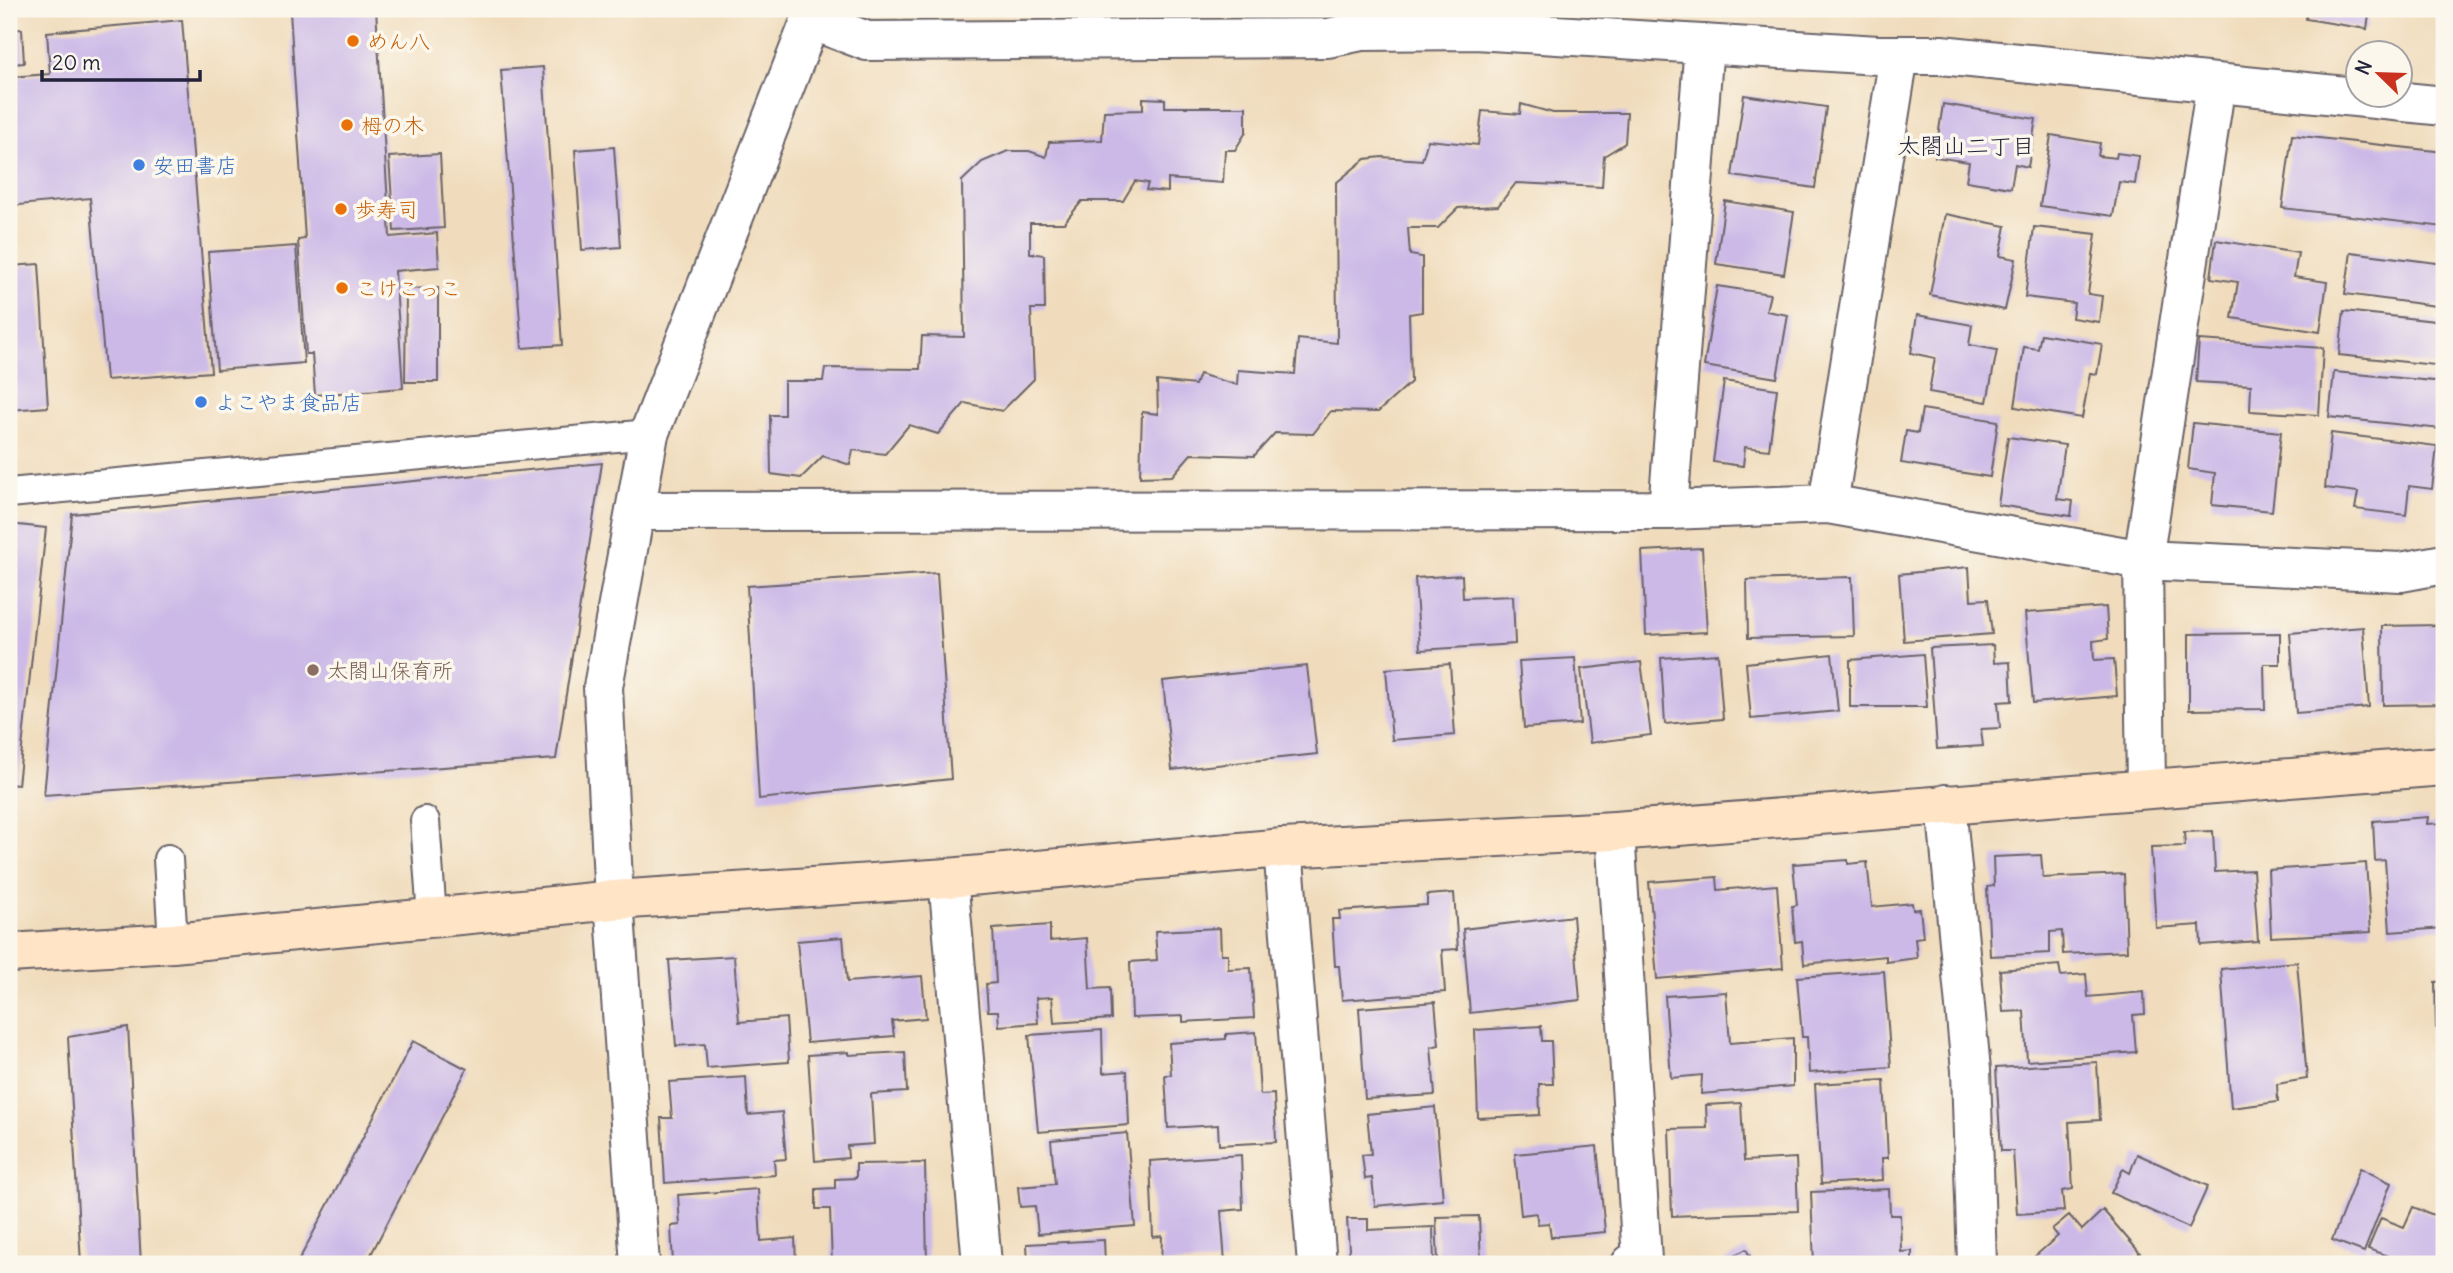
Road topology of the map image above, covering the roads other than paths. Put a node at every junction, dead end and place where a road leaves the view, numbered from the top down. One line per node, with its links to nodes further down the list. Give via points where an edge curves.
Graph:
1 (807, 12): 2 (street, via 867,41 1328,38 1362,31 1476,30); 6 (street)
2 (1704, 44): 3 (street); 9 (street)
3 (1899, 55): 4 (street, via 1941,55); 8 (street)
4 (2216, 83): 5 (street); 11 (street)
5 (2444, 106)
6 (649, 434): 7 (lane); 10 (street)
7 (9, 493)
8 (1828, 504): 9 (street); 11 (street)
9 (1668, 510): 10 (street)
10 (635, 511): 21 (street, via 603,687)
11 (2143, 559): 12 (street, via 2401,572); 14 (street)
12 (2444, 564)
13 (2444, 766): 14 (street)
14 (2146, 788): 15 (street)
15 (1946, 804): 17 (street); 29 (street, via 1971,1070)
16 (425, 821): 22 (lane)
17 (1615, 831): 18 (street); 25 (street)
18 (1283, 848): 20 (street); 28 (street)
19 (168, 859): 23 (lane)
20 (948, 878): 21 (street); 27 (street)
21 (614, 900): 22 (street); 26 (street)
22 (432, 917): 23 (street)
23 (173, 943): 24 (street)
24 (9, 953)
25 (1639, 1263)
26 (640, 1264)
27 (982, 1264)
28 (1317, 1264)
29 (1977, 1264)

